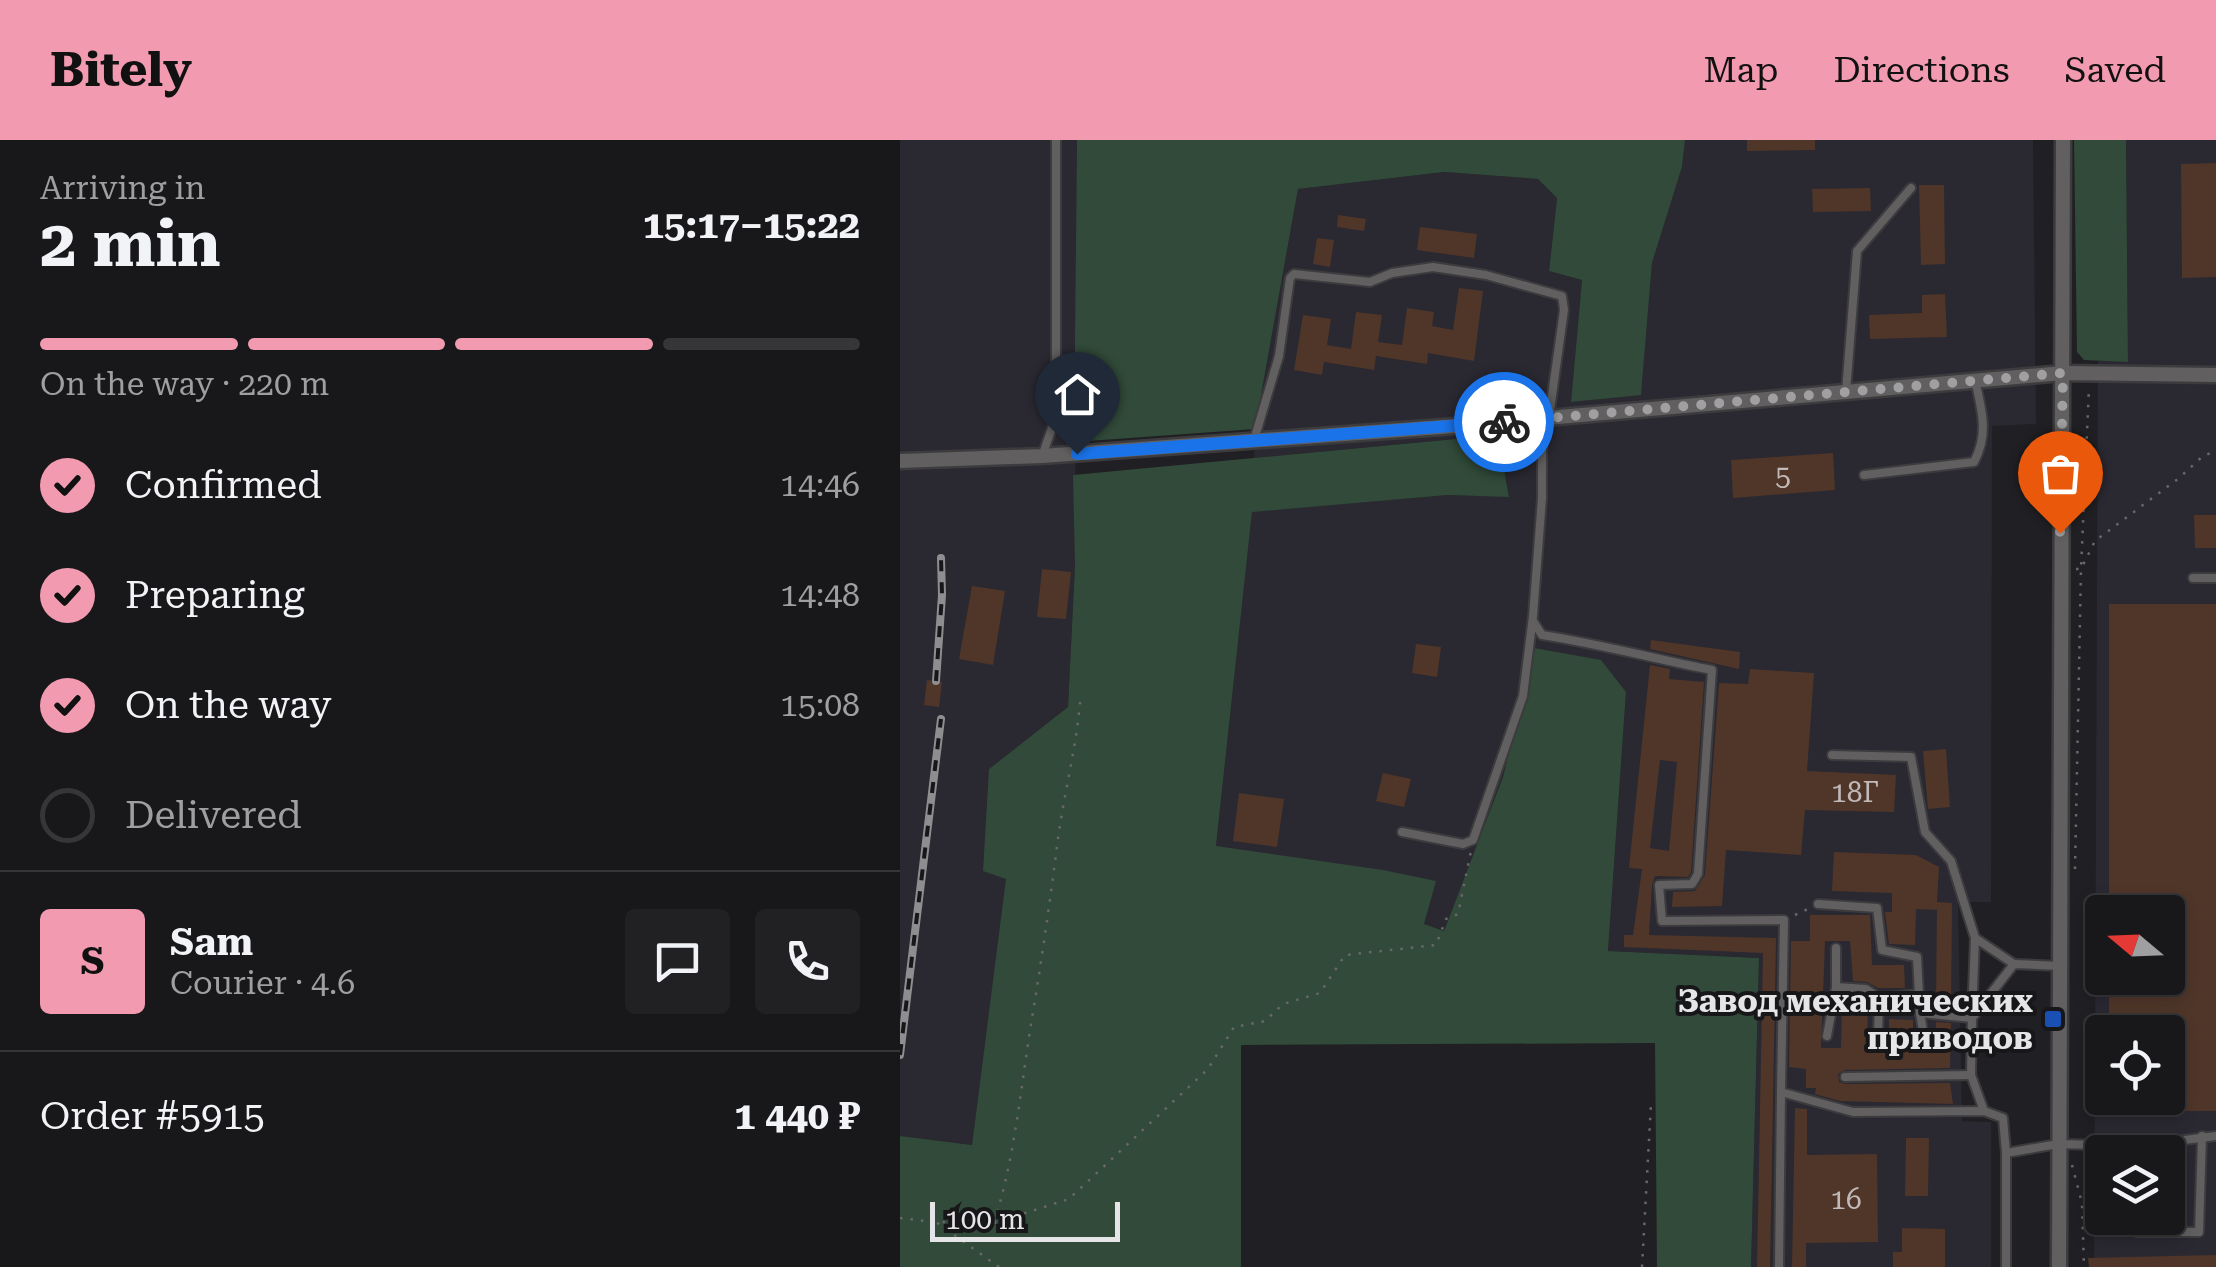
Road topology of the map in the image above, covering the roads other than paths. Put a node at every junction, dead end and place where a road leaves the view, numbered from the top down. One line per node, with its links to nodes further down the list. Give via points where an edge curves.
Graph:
1 (1056, 140): 10 (lane, via 1056,417)
2 (2063, 140): 4 (street)
3 (1910, 188): 7 (lane, via 1856,251)
4 (2063, 373): 5 (street); 6 (street); 22 (street)
5 (2216, 375)
6 (1975, 380): 7 (street); 12 (lane, via 1985,426 1974,462)
7 (1846, 392): 8 (street)
8 (1543, 418): 9 (street); 9 (lane, via 1562,296 1433,267 1370,282 1294,274); 15 (lane)
9 (1254, 440): 10 (street)
10 (1042, 456): 11 (street)
11 (900, 461)
12 (1864, 475)
13 (2192, 578): 14 (lane)
14 (2216, 578)
15 (1533, 621): 17 (lane, via 1523,696 1474,840 1463,844); 33 (lane, via 1542,635 1712,670 1698,874 1692,884 1659,885 1662,921 1784,920)
16 (1832, 755): 19 (lane, via 1910,757 1925,832 1951,861)
17 (1402, 832)
18 (1818, 904): 24 (lane, via 1878,908 1882,950 1917,957)
19 (1975, 938): 21 (lane); 27 (lane)
20 (1836, 948): 23 (lane)
21 (2014, 964): 22 (lane); 27 (lane)
22 (2060, 966): 38 (street)
23 (1836, 987): 25 (lane, via 1866,989); 29 (lane)
24 (1919, 994): 25 (lane); 26 (lane)
25 (1879, 998): 28 (lane)
26 (1920, 1013): 27 (lane); 30 (lane)
27 (1972, 1018): 31 (lane)
28 (1878, 1035)
29 (1827, 1036)
30 (1924, 1038)
31 (1971, 1075): 32 (lane); 34 (lane)
32 (1845, 1078)
33 (1781, 1092): 34 (lane, via 1854,1112); 42 (lane)
34 (1984, 1111): 40 (lane, via 2003,1118)
35 (2202, 1136): 36 (lane); 37 (lane); 41 (lane, via 2199,1232)
36 (2216, 1136)
37 (2185, 1139)
38 (2058, 1144): 39 (lane); 40 (lane); 44 (street)
39 (2085, 1146)
40 (2006, 1153): 43 (lane)
41 (2185, 1232)
42 (1779, 1267)
43 (2006, 1267)
44 (2059, 1267)

